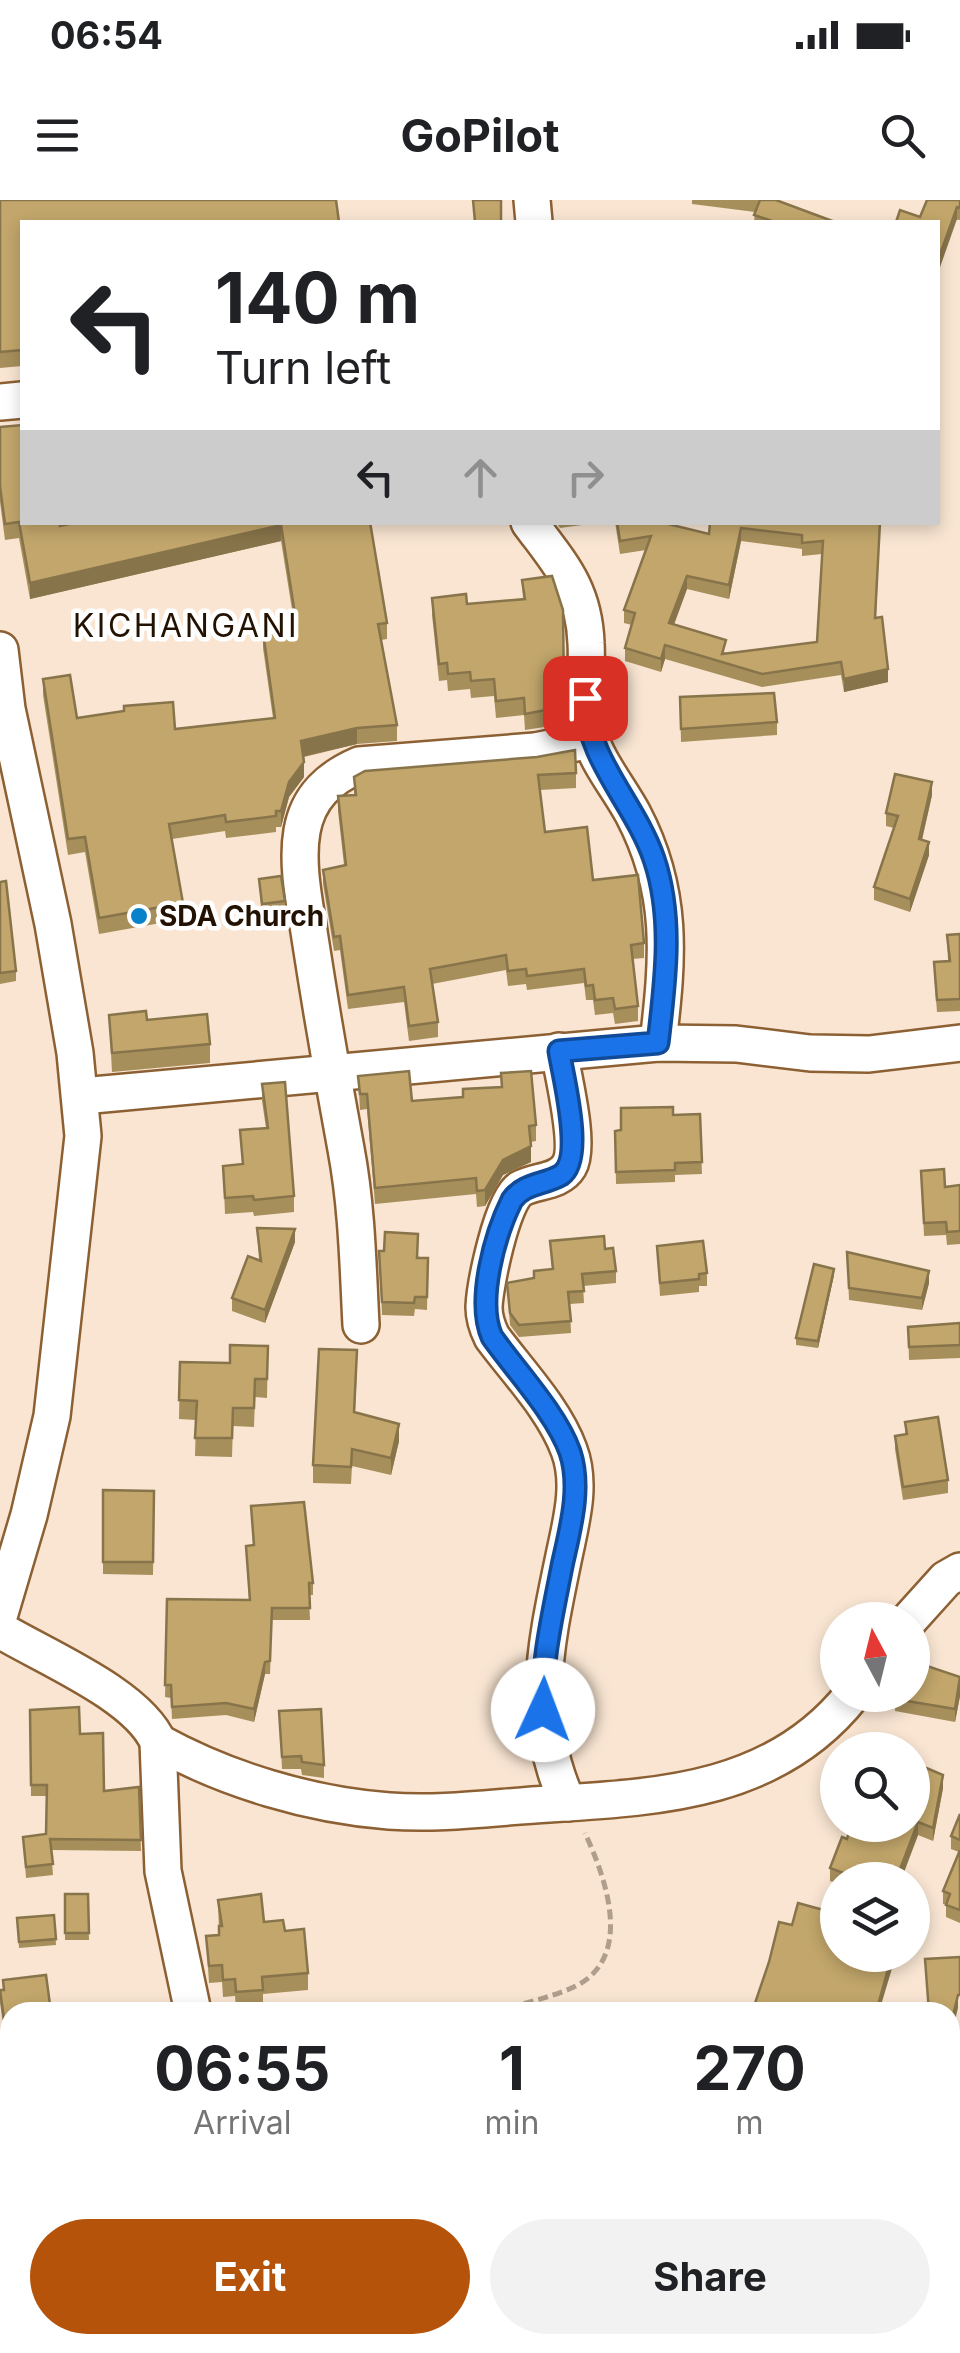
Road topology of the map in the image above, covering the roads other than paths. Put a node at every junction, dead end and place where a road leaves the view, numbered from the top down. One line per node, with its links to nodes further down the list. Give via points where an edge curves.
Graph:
1 (530, 525): 4 (street, via 570,574 581,600)
2 (0, 650): 3 (street)
3 (3, 719): 9 (street, via 53,924)
4 (591, 740): 5 (street, via 654,859 665,906); 8 (street, via 359,765 320,788 300,847)
5 (658, 1043): 6 (street, via 869,1054); 7 (street)
6 (960, 1043)
7 (559, 1051): 8 (street); 17 (street, via 571,1162 559,1176 521,1189 512,1200 484,1306 492,1337 560,1431 574,1473 542,1686 548,1752)
8 (332, 1074): 9 (street); 10 (street, via 348,1155)
9 (82, 1096): 13 (street, via 81,1179 52,1416)
10 (361, 1325)
11 (960, 1571): 12 (street)
12 (925, 1602)
13 (0, 1613)
14 (0, 1630): 16 (street, via 117,1696 141,1714)
15 (837, 1712): 17 (street, via 814,1737 707,1786)
16 (158, 1742): 17 (street, via 222,1774 390,1811); 18 (street, via 163,1872)
17 (568, 1802)
18 (191, 2002)

